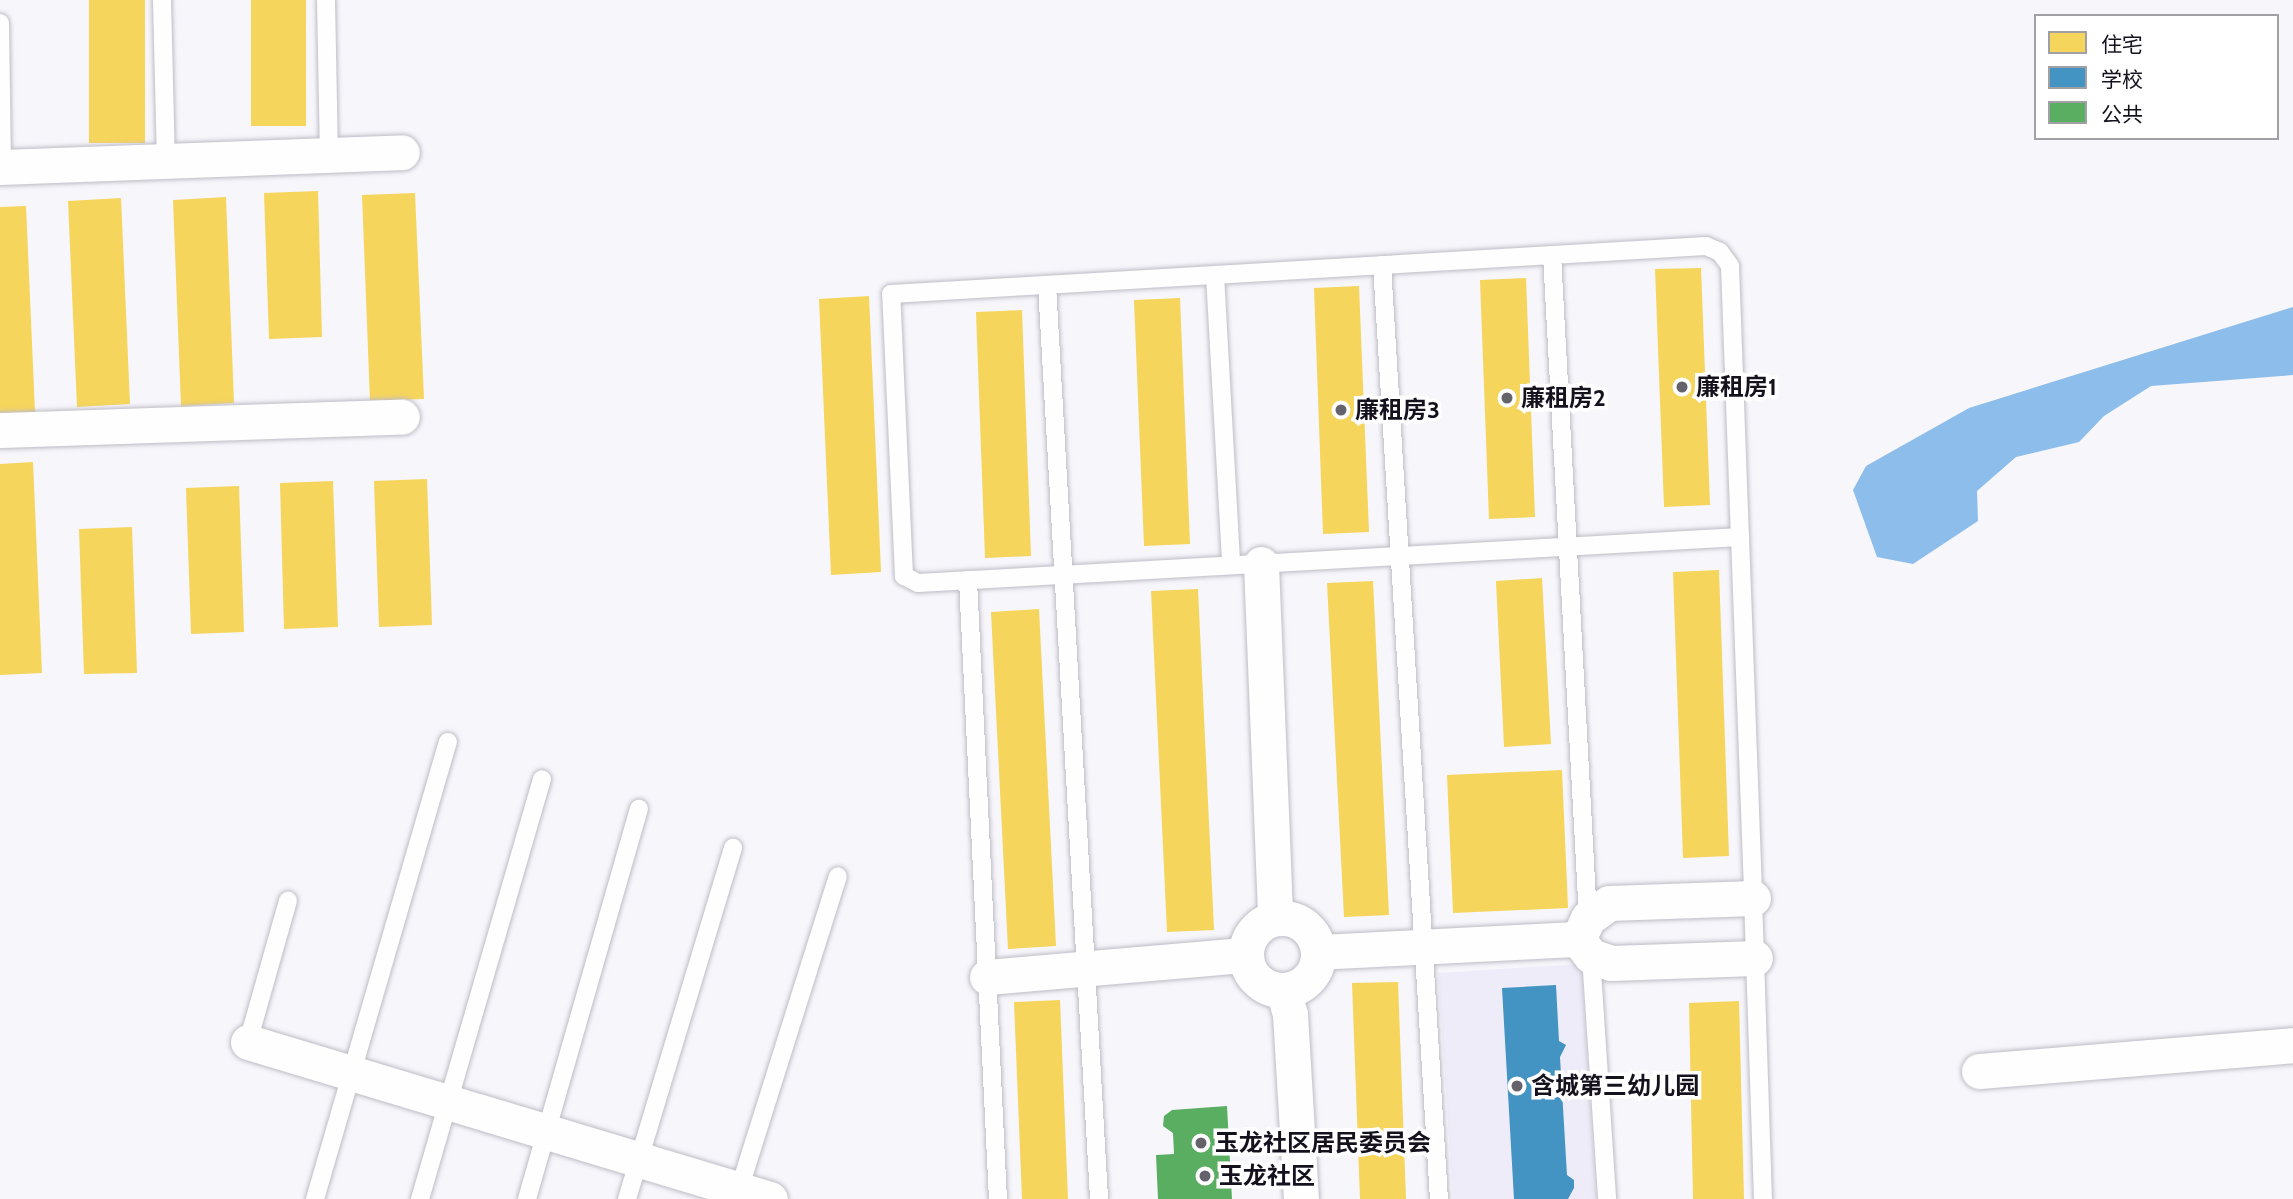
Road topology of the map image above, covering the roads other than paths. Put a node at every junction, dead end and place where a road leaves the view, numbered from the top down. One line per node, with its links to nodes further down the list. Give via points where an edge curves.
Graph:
1 (162, 0): 6 (lane)
2 (326, 0): 5 (lane)
3 (0, 23): 7 (lane)
4 (402, 152): 5 (street)
5 (329, 155): 6 (street)
6 (166, 161): 7 (street)
7 (1, 167)
8 (1552, 256): 9 (lane); 14 (lane, via 1706,246 1720,252 1730,266); 15 (lane)
9 (1382, 265): 10 (lane); 16 (lane)
10 (1215, 275): 11 (lane); 17 (lane)
11 (1047, 285): 18 (lane); 19 (lane, via 891,294 904,576 918,583)
12 (402, 417): 13 (street)
13 (0, 430)
14 (1740, 537): 15 (lane); 25 (lane)
15 (1569, 546): 16 (lane); 28 (lane)
16 (1400, 556): 17 (lane); 29 (lane)
17 (1246, 564): 18 (lane); 27 (street)
18 (1064, 575): 19 (lane); 33 (lane)
19 (968, 580): 34 (lane)
20 (448, 742): 39 (lane)
21 (542, 779): 40 (lane)
22 (639, 809): 41 (lane)
23 (733, 848): 42 (lane)
24 (838, 876): 43 (lane)
25 (1753, 898): 28 (street, via 1609,902); 32 (lane)
26 (288, 901): 36 (lane)
27 (1275, 918): 30 (street, via 1287,918 1309,929); 31 (street, via 1254,931)
28 (1586, 938): 29 (street); 32 (street, via 1611,963); 52 (lane)
29 (1423, 947): 30 (street); 51 (lane)
30 (1318, 953): 35 (street, via 1305,982)
31 (1246, 955): 33 (street); 35 (street, via 1254,976)
32 (1755, 958): 53 (lane)
33 (1086, 967): 34 (street); 49 (lane)
34 (987, 977): 48 (lane)
35 (1283, 990): 50 (street, via 1290,1014)
36 (248, 1042): 39 (street)
37 (2293, 1045): 38 (street)
38 (1979, 1071)
39 (351, 1073): 40 (street); 44 (lane)
40 (449, 1102): 41 (street); 45 (lane)
41 (546, 1132): 42 (street); 46 (lane)
42 (639, 1159): 43 (street); 47 (lane)
43 (748, 1196)
44 (315, 1199)
45 (421, 1199)
46 (527, 1199)
47 (627, 1199)
48 (998, 1199)
49 (1099, 1199)
50 (1301, 1199)
51 (1439, 1199)
52 (1607, 1199)
53 (1763, 1199)

